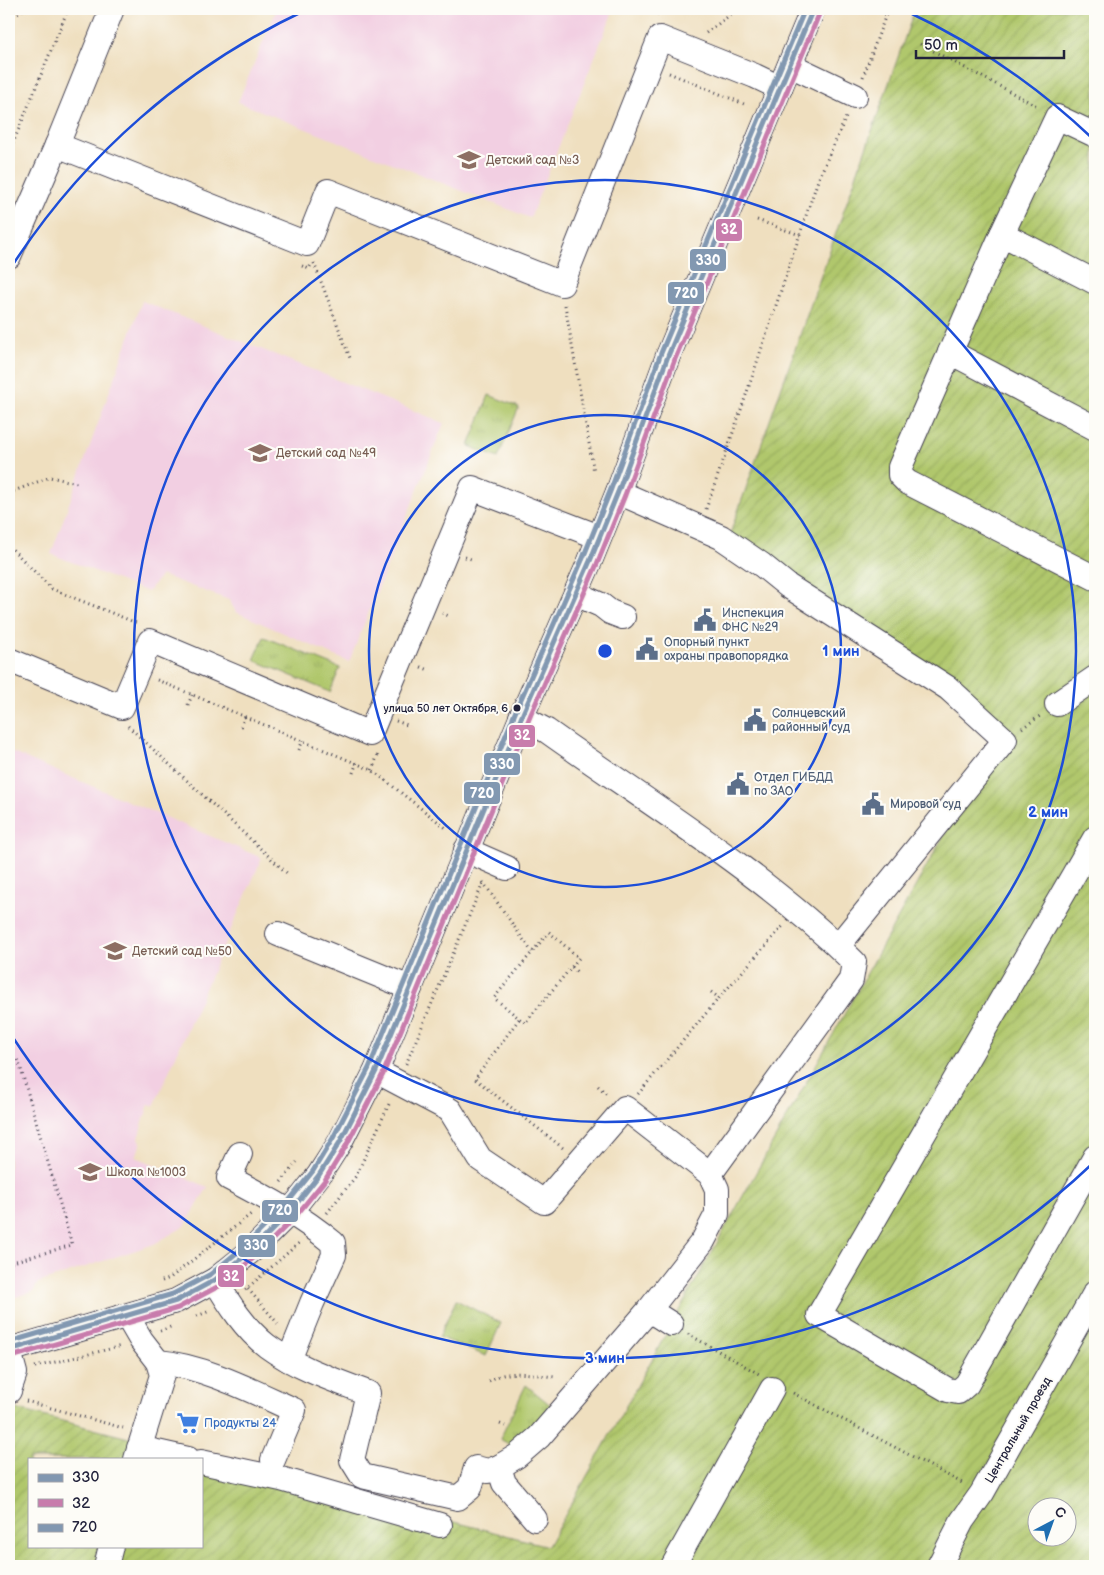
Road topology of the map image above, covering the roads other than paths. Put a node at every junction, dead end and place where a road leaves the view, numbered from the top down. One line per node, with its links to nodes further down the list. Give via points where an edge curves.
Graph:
1 (112, 9): 7 (street)
2 (813, 9): 3 (street)
3 (790, 66): 4 (street); 5 (street)
4 (780, 88): 7 (street, via 660,38 562,284 328,191 307,244); 13 (street, via 668,356)
5 (855, 96)
6 (1095, 135): 8 (street, via 1057,116)
7 (57, 145): 9 (street)
8 (1002, 234): 10 (street); 11 (street)
9 (9, 256)
10 (1095, 282)
11 (950, 352): 12 (street); 15 (street, via 900,467 900,475 907,482)
12 (1095, 428)
13 (618, 492): 14 (street); 26 (street, via 721,537 788,586 948,688 1005,740)
14 (599, 537): 16 (street); 18 (street, via 472,488 370,734 150,641 122,707)
15 (1095, 578)
16 (576, 594): 17 (street); 21 (street)
17 (623, 617)
18 (9, 660)
19 (1095, 678): 20 (street)
20 (1057, 704)
21 (521, 717): 23 (street); 26 (street, via 547,732 669,828 728,856)
22 (1095, 838): 30 (street, via 819,1315 948,1390 958,1392 967,1384)
23 (466, 850): 24 (street); 27 (street)
24 (494, 870)
25 (278, 934): 27 (street)
26 (838, 946): 31 (street, via 854,962 851,980)
27 (410, 988): 28 (street)
28 (376, 1071): 31 (street, via 450,1110 480,1159 544,1202 625,1108); 32 (street, via 340,1142)
29 (240, 1154): 32 (street, via 229,1178)
30 (1095, 1157)
31 (710, 1174): 35 (street, via 717,1189 717,1214 703,1242)
32 (290, 1212): 33 (street, via 251,1251); 39 (street, via 332,1243 334,1255)
33 (215, 1280): 36 (street, via 176,1301); 39 (street, via 236,1313 266,1345)
34 (1095, 1293): 53 (street, Центральный проезд)
35 (649, 1310): 37 (street); 47 (street, via 539,1437)
36 (126, 1316): 38 (street); 40 (street)
37 (671, 1324)
38 (9, 1351): 42 (street, via 15,1372)
39 (292, 1352): 47 (street, via 318,1374 368,1393 352,1460 362,1476 458,1498 470,1488 476,1468 488,1471)
40 (158, 1362): 43 (street, via 162,1375); 45 (street, via 179,1364 294,1410)
41 (776, 1386): 52 (street)
42 (15, 1395)
43 (140, 1446): 44 (street)
44 (184, 1458)
45 (274, 1460)
46 (202, 1462): 49 (street, via 280,1479)
47 (499, 1467): 48 (street, via 504,1483)
48 (535, 1518)
49 (440, 1525)
50 (110, 1548): 51 (street)
51 (106, 1566)
52 (674, 1566)
53 (939, 1566)

